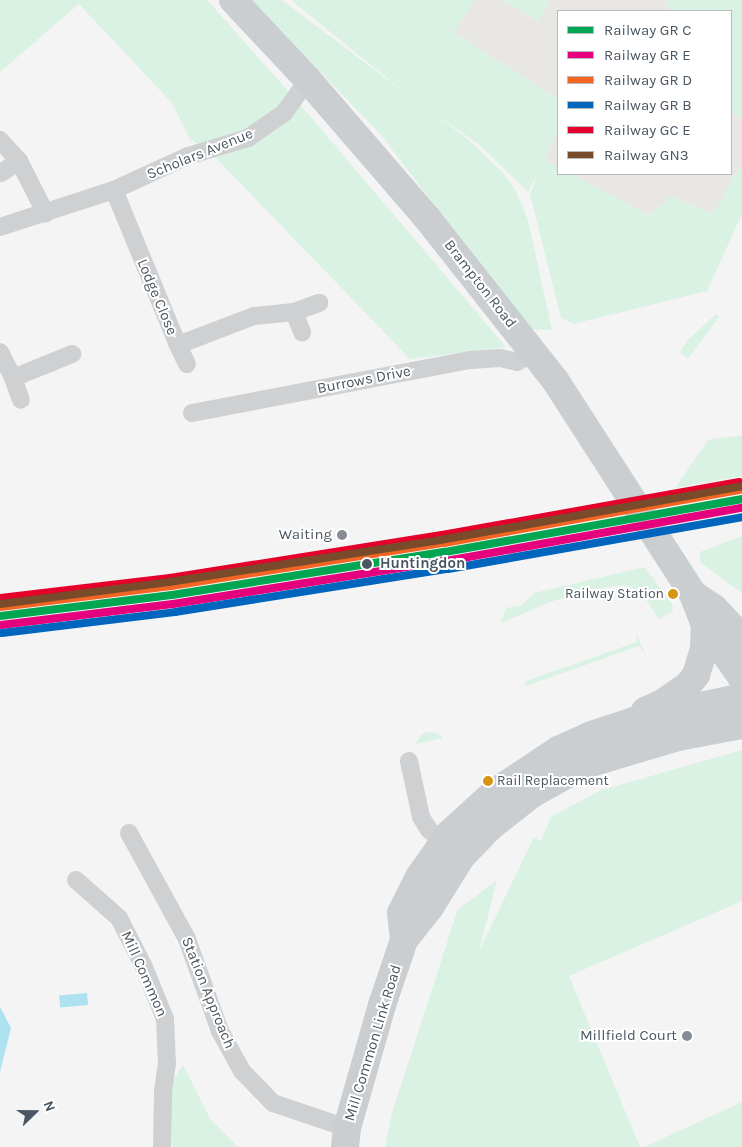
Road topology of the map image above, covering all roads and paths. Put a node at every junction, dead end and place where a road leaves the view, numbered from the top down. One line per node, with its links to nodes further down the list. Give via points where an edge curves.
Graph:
1 (233, 0): 2 (main road, Brampton Road)
2 (308, 80): 6 (street, Scholars Avenue, via 284,113 248,138 188,156); 14 (main road, Brampton Road, via 427,218)
3 (0, 140): 4 (street)
4 (19, 161): 5 (street); 7 (street)
5 (1, 173)
6 (114, 190): 7 (street, Scholars Avenue); 12 (street, Lodge Close)
7 (46, 214): 8 (street, Scholars Avenue)
8 (0, 228)
9 (319, 303): 10 (street, Lodge Close)
10 (294, 312): 11 (street); 12 (street, Lodge Close, via 254,316)
11 (302, 332)
12 (178, 345): 16 (street)
13 (0, 352): 17 (street)
14 (534, 352): 19 (street, Burrows Drive, via 517,362 500,358 471,360); 20 (main road, Brampton Road, via 576,411)
15 (72, 354): 17 (street)
16 (187, 364)
17 (13, 378): 18 (street)
18 (21, 400)
19 (192, 413)
20 (685, 584): 21 (main road, Brampton Road); 22 (main road, Brampton Road, via 714,608)
21 (705, 625): 23 (main road, Brampton Road); 25 (main road, via 704,649 696,675 688,685 664,702 638,714)
22 (742, 638)
23 (742, 678)
24 (742, 697): 25 (main road, Mill Common Link Road)
25 (634, 721): 29 (main road, Mill Common Link Road, via 558,750 495,792)
26 (742, 725): 29 (main road, Mill Common Link Road, via 678,737 584,765 532,794 490,827)
27 (409, 761): 29 (street, via 421,817 429,830)
28 (129, 833): 31 (street, Station Approach, via 187,939 220,1031 242,1071 273,1103)
29 (453, 848): 31 (main road, Mill Common Link Road, via 419,877 401,913 404,940 382,1005)
30 (76, 880): 32 (street, Mill Common, via 119,918 166,1019)
31 (346, 1138)
32 (162, 1147)

